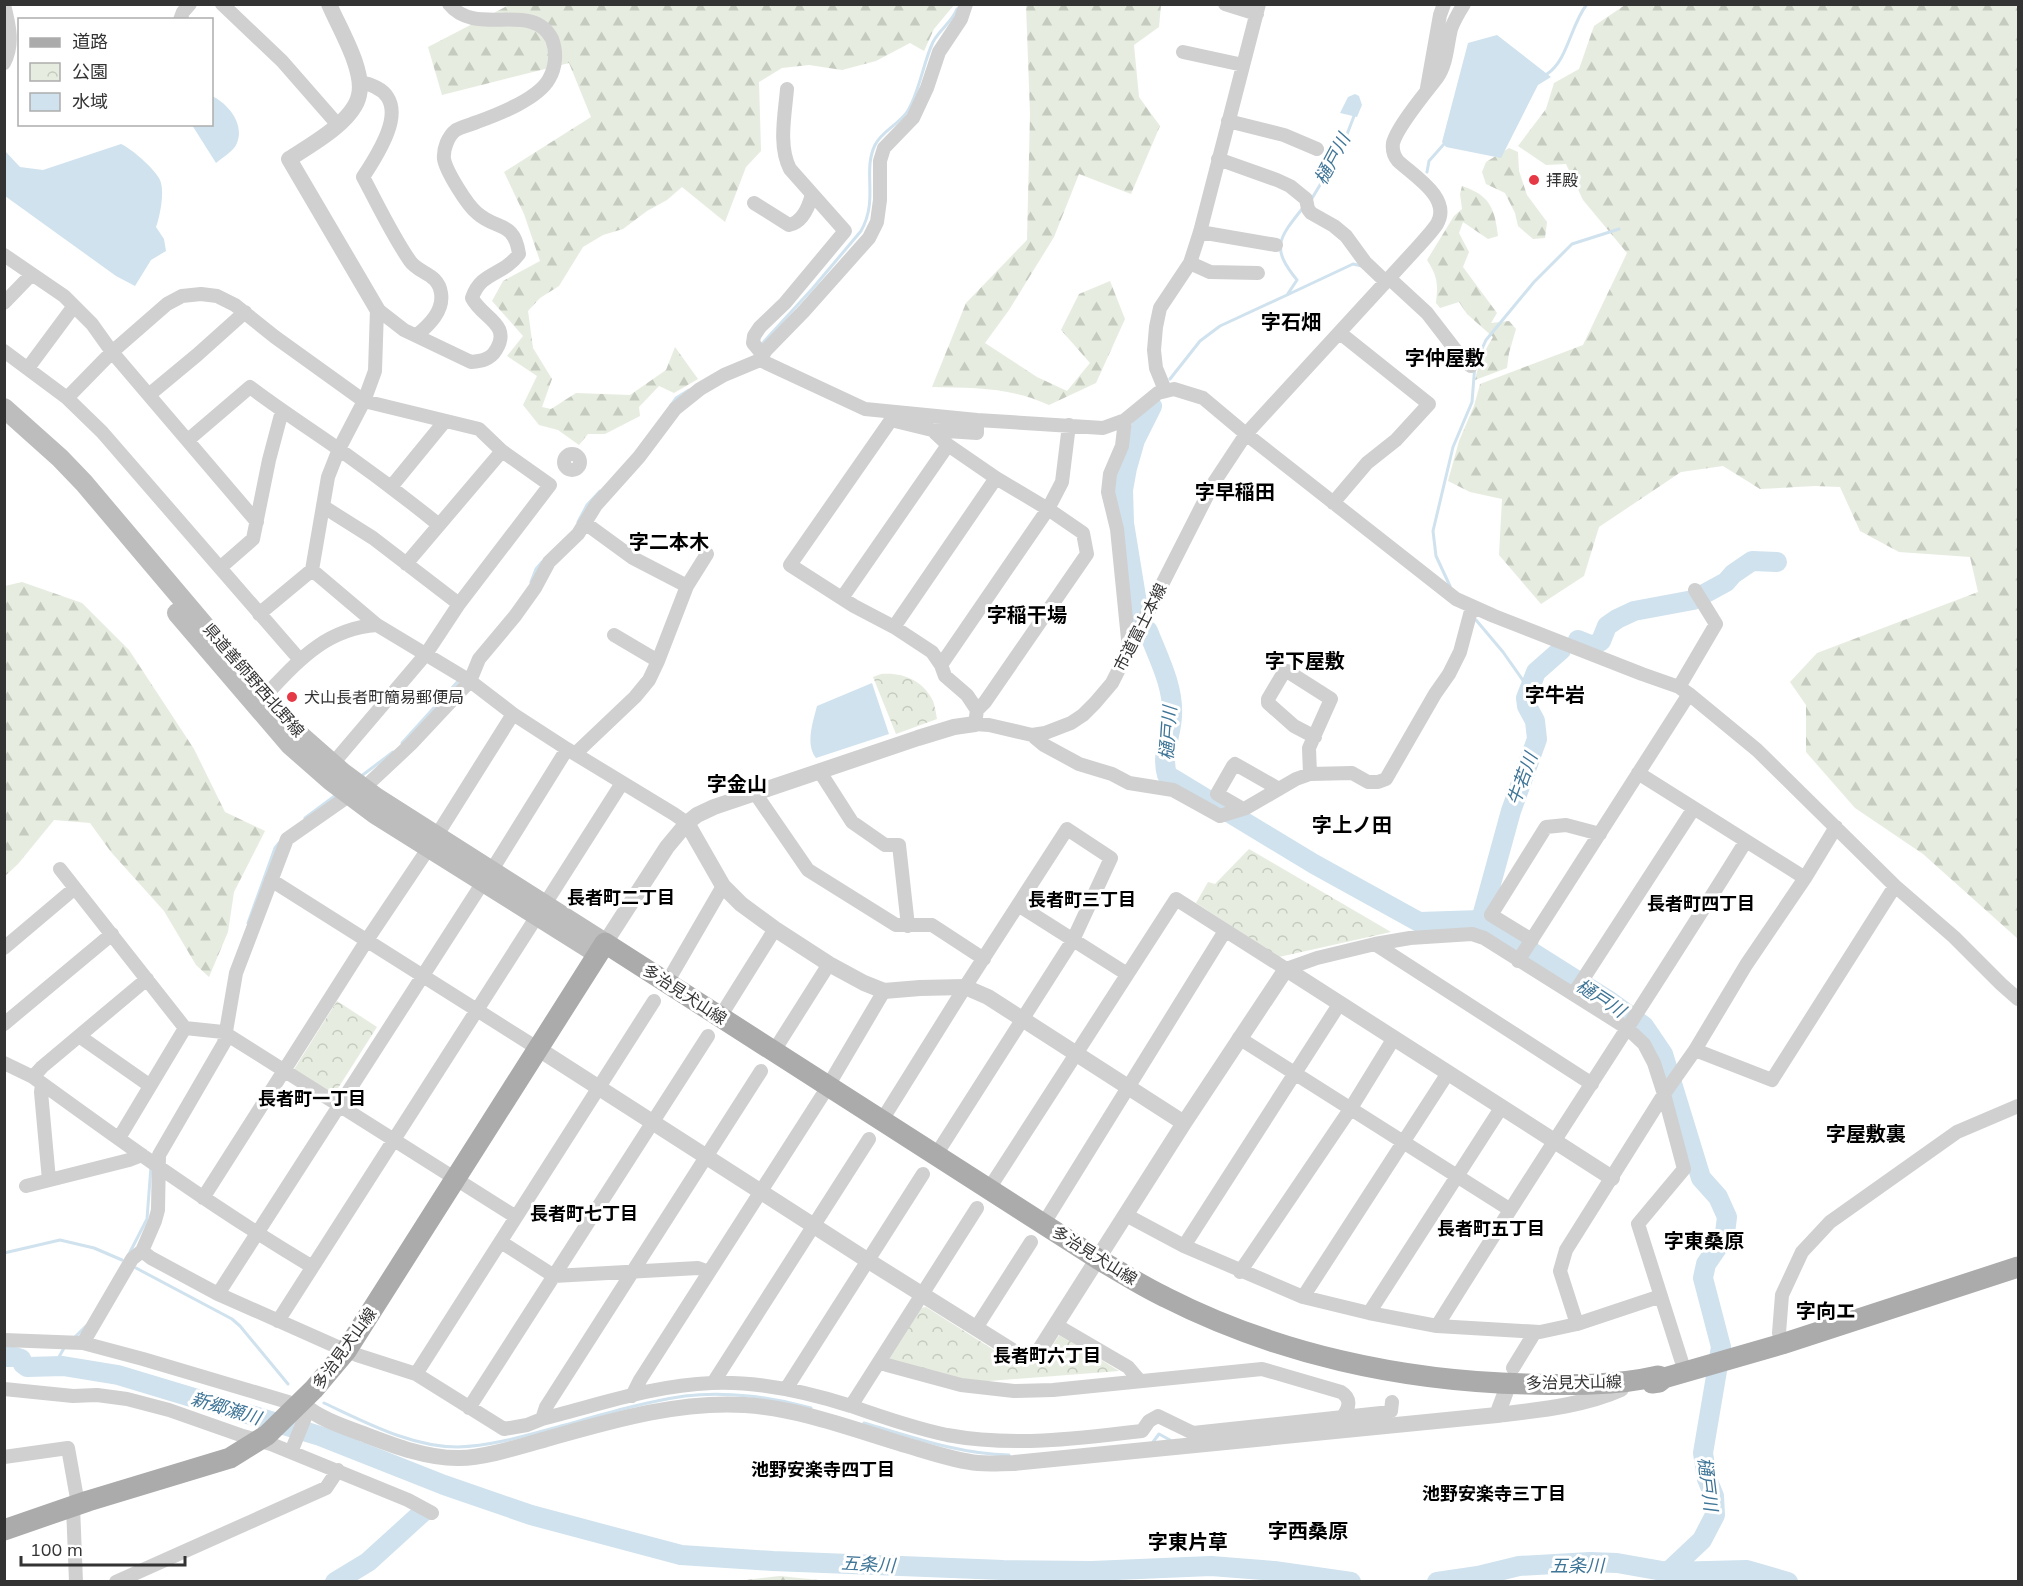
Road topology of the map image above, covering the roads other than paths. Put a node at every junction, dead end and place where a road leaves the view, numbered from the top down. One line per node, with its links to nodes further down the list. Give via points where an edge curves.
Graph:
1 (190, 4): 11 (street)
2 (222, 4): 19 (street, via 282,61)
3 (329, 4): 15 (street, via 356,64)
4 (449, 4): 36 (street, via 471,17 523,14 538,20 555,46 555,63 541,92 455,131 446,142 444,159 452,178 476,213 512,232 517,240 519,254 504,269 483,279 472,298 499,326 498,347 492,356 471,362)
5 (966, 4): 39 (street, via 961,20 939,52 914,118 884,148 877,222 869,238)
6 (1225, 4): 10 (street)
7 (1444, 4): 16 (street, 市道富士本線)
8 (1464, 4): 16 (street, 市道富士本線, via 1451,29 1439,75)
9 (4, 5): 13 (street)
10 (1258, 9): 14 (street)
11 (181, 18)
12 (1183, 52): 14 (street)
13 (11, 59)
14 (1243, 65): 18 (street)
15 (359, 82): 19 (street, via 360,94 355,105); 36 (street, via 375,85 387,96 393,111 377,155 363,177 412,264 437,281 442,294 431,323)
16 (1428, 88): 30 (street, 市道富士本線, via 1396,137 1393,150 1398,161 1437,198 1441,213 1435,227)
17 (787, 90): 22 (street, via 785,160)
18 (1228, 121): 20 (street, via 1284,135); 21 (street)
19 (338, 125): 33 (street, via 289,159)
20 (1317, 149)
21 (1218, 159): 24 (street); 30 (street, via 1290,186 1306,199 1311,213 1346,236 1365,262)
22 (812, 194): 23 (street, via 805,213 789,225); 39 (street, via 846,231 760,327 753,343)
23 (754, 203)
24 (1200, 232): 25 (street); 27 (street)
25 (1276, 245)
26 (4, 255): 29 (street)
27 (1190, 263): 28 (street, via 1210,272); 42 (street, via 1160,308 1155,327 1156,368)
28 (1258, 273)
29 (32, 274): 31 (street); 32 (street)
30 (1387, 280): 35 (street, 市道富士本線); 40 (street, via 1426,313)
31 (4, 303)
32 (74, 306): 38 (street); 41 (street)
33 (377, 309): 36 (street); 45 (street, via 375,371)
34 (245, 312): 38 (street, via 217,296 182,296 156,312); 43 (street); 45 (street)
35 (1340, 333): 54 (street, 市道富士本線); 63 (street, via 1429,404 1396,440 1367,463)
36 (417, 335)
37 (4, 351): 41 (street)
38 (112, 352): 43 (street); 44 (street)
39 (761, 358): 48 (street, via 865,409); 67 (street, via 699,389 675,409)
40 (1471, 366)
41 (28, 368): 44 (street)
42 (1165, 390): 49 (street); 54 (street, via 1203,398)
43 (150, 394): 55 (street)
44 (67, 398): 71 (street)
45 (364, 401): 50 (street); 57 (street)
46 (4, 408): 89 (main road, 県道善師野西北野線, via 84,483)
47 (282, 411): 55 (street, via 250,387); 57 (street); 66 (street)
48 (977, 420): 51 (street); 53 (street, via 977,433)
49 (1125, 420): 51 (street, via 1103,428); 82 (street, via 1122,446 1107,492 1116,529)
50 (445, 421): 58 (street, via 479,429); 62 (street)
51 (1069, 425): 65 (street, via 1062,482)
52 (4, 426): 89 (main road, 県道善師野西北野線, via 55,470)
53 (932, 430): 56 (street); 75 (street, via 891,420 790,565)
54 (1246, 434): 63 (street); 82 (street, 市道富士本線, via 1213,484)
55 (188, 440): 66 (street)
56 (948, 445): 60 (street); 75 (street)
57 (339, 449): 62 (street); 64 (street, via 327,477)
58 (502, 450): 61 (street); 68 (street)
59 (567, 467): 61 (street)
60 (996, 478): 65 (street); 80 (street)
61 (550, 485): 76 (street)
62 (391, 487): 68 (street)
63 (1333, 503): 77 (street)
64 (324, 507): 70 (street, via 374,538); 72 (street)
65 (1048, 509): 86 (street); 91 (street, via 1083,533 1087,554)
66 (257, 522): 71 (street, via 253,539)
67 (585, 523): 73 (street, via 633,558); 87 (street, via 549,562 515,616 479,659)
68 (440, 525): 70 (street)
69 (707, 554): 73 (street)
70 (406, 564): 76 (street)
71 (221, 567): 78 (street)
72 (312, 570): 78 (street); 79 (street)
73 (687, 586): 85 (street)
74 (1695, 590): 88 (street, via 1716,624)
75 (843, 598): 80 (street)
76 (459, 604): 83 (street)
77 (1472, 608): 88 (street); 98 (street, via 1460,652 1449,674 1386,779 1368,782 1352,773)
78 (259, 614): 84 (street)
79 (377, 625): 83 (street); 84 (street, via 345,632 319,644)
80 (894, 627): 86 (street, via 932,652)
81 (614, 634): 85 (street)
82 (1129, 649): 92 (street, 市道富士本線, via 1112,683 1083,715 1059,729)
83 (426, 654): 87 (street); 95 (street)
84 (300, 660): 89 (street)
85 (658, 661): 94 (street, via 635,697)
86 (941, 665): 91 (street, via 945,676 967,695)
87 (470, 681): 90 (street); 100 (street, via 411,744)
88 (1684, 690): 97 (street); 106 (street, via 1757,750)
89 (260, 701): 100 (main road, 県道善師野西北野線, via 290,745)
90 (513, 714): 94 (street); 108 (street)
91 (976, 717): 92 (street, 市道富士本線, via 989,725); 96 (street, 市道富士本線, via 954,728)
92 (1032, 735): 104 (street, via 1080,764 1129,783 1173,789 1220,816)
93 (1315, 737): 93 (street, via 1331,699 1284,672 1268,703 1294,726); 98 (street, via 1309,748)
94 (571, 752): 99 (street); 111 (street)
95 (335, 761)
96 (820, 772): 102 (street, 市道富士本線); 122 (street, via 852,822 885,844 899,845)
97 (1638, 773): 103 (street); 107 (street)
98 (1310, 774): 101 (street)
99 (622, 783): 105 (street); 119 (street)
100 (351, 787): 108 (main road, 県道善師野西北野線); 114 (street, via 287,839); 131 (main road, 県道善師野西北野線, via 375,814)
101 (1279, 789): 104 (street); 104 (street, via 1235,764 1217,794)
102 (755, 793): 105 (street, 市道富士本線, via 714,807); 122 (street, via 808,870 896,925)
103 (1694, 808): 109 (street); 142 (street)
104 (1240, 810)
105 (687, 823): 115 (street); 131 (street, 市道富士本線, via 667,847)
106 (1836, 827): 113 (street); 116 (street)
107 (1600, 834): 128 (street); 128 (street, via 1566,825 1546,826 1491,915)
108 (437, 836): 119 (main road, 県道善師野西北野線)
109 (1746, 841): 113 (street); 151 (street)
110 (424, 855): 126 (street)
111 (495, 865)
112 (60, 868): 117 (street)
113 (1805, 878): 159 (street)
114 (272, 880): 126 (street); 152 (street, via 236,973)
115 (723, 886): 123 (street); 136 (street)
116 (1895, 886): 143 (street); 159 (street, via 1772,1080)
117 (75, 888): 125 (street); 130 (street)
118 (478, 890): 138 (street)
119 (545, 904): 131 (main road, 県道善師野西北野線)
120 (1018, 905): 127 (street); 127 (street, via 1067,829 1111,858); 132 (street)
121 (532, 924): 147 (street)
122 (908, 926): 132 (street, via 932,925)
123 (775, 929): 134 (street); 146 (street)
124 (1225, 931): 135 (street); 137 (street, via 1176,899); 170 (street)
125 (112, 934): 139 (street); 149 (street)
126 (367, 940): 138 (street); 162 (street)
127 (1073, 940): 137 (street); 148 (street)
128 (1531, 942): 133 (street)
129 (1375, 944): 133 (street, via 1472,933); 135 (street); 167 (street)
130 (4, 948)
131 (602, 948): 158 (main road, 多治見犬山線); 171 (main road, 多治見犬山線)
132 (984, 959): 140 (street)
133 (1518, 961): 142 (street)
134 (829, 964): 141 (street); 157 (street)
135 (1286, 969): 145 (street); 155 (street)
136 (672, 974)
137 (1127, 974): 160 (street)
138 (423, 976): 147 (street); 173 (street)
139 (147, 979): 150 (street); 153 (street)
140 (965, 987): 141 (street); 148 (street); 177 (street)
141 (884, 991): 171 (street)
142 (1574, 993): 151 (street)
143 (2019, 999)
144 (654, 1001): 169 (street)
145 (1340, 1003): 156 (street); 164 (street)
146 (725, 1009)
147 (476, 1010): 158 (street); 181 (street)
148 (1022, 1018): 160 (street); 185 (street)
149 (4, 1024)
150 (185, 1028): 152 (street); 168 (street)
151 (1628, 1028): 167 (street); 172 (street, via 1644,1044)
152 (222, 1032): 162 (street); 187 (street, via 224,1043 159,1155)
153 (79, 1036): 166 (street, via 42,1067); 168 (street)
154 (708, 1036): 178 (street)
155 (1239, 1038): 164 (street); 179 (street)
156 (1394, 1038): 165 (street); 175 (street)
157 (779, 1043)
158 (537, 1048): 169 (street); 190 (main road, 多治見犬山線)
159 (1695, 1050): 172 (street)
160 (1076, 1052): 170 (street); 193 (street)
161 (4, 1063): 166 (street)
162 (285, 1070): 173 (street); 196 (street)
163 (761, 1071): 186 (street)
164 (1295, 1072): 175 (street); 206 (street)
165 (1448, 1073): 176 (street); 183 (street)
166 (37, 1080): 180 (street); 192 (street)
167 (1592, 1084): 184 (street)
168 (149, 1086): 180 (street)
169 (598, 1087): 178 (street); 201 (street)
170 (1127, 1089): 179 (street); 199 (street)
171 (825, 1091): 195 (street); 209 (main road, 多治見犬山線)
172 (1665, 1094): 191 (street); 218 (street, via 1684,1169 1638,1224)
173 (340, 1105): 181 (street); 203 (street)
174 (2019, 1106): 229 (street, via 1957,1132 1830,1222 1802,1252 1782,1295)
175 (1351, 1108): 183 (street); 214 (street)
176 (1501, 1108): 184 (street); 189 (street)
177 (887, 1112)
178 (652, 1122): 186 (street); 215 (street)
179 (1184, 1124): 200 (street)
180 (119, 1138): 187 (street)
181 (393, 1139): 190 (street); 210 (street)
182 (869, 1139): 202 (street)
183 (1402, 1142): 189 (street); 219 (street)
184 (1554, 1142): 191 (street); 198 (street)
185 (941, 1147)
186 (706, 1157): 195 (street); 212 (street)
187 (151, 1161): 192 (street, via 129,1160); 196 (street); 207 (street, via 159,1173 158,1210)
188 (923, 1174): 208 (street)
189 (1457, 1177): 198 (street); 220 (street)
190 (456, 1178): 201 (street); 230 (main road, 多治見犬山線)
191 (1612, 1178): 222 (street, via 1566,1250 1560,1271)
192 (49, 1180): 194 (street)
193 (994, 1180)
194 (26, 1186)
195 (760, 1190): 202 (street); 213 (street)
196 (203, 1198): 203 (street)
197 (977, 1208): 217 (street)
198 (1509, 1209): 224 (street)
199 (1049, 1215)
200 (1126, 1215): 206 (street); 209 (street)
201 (516, 1217): 204 (street)
202 (814, 1226): 208 (street); 237 (street)
203 (257, 1234): 210 (street); 216 (street)
204 (501, 1242): 215 (street); 233 (street)
205 (1031, 1242): 225 (street)
206 (1184, 1246): 214 (street)
207 (142, 1251): 216 (street); 228 (street, via 132,1259)
208 (867, 1260): 217 (street); 239 (street)
209 (1094, 1263): 223 (street); 236 (main road, 多治見犬山線, via 1227,1325 1322,1357 1419,1376)
210 (311, 1266): 221 (street)
211 (2019, 1267): 229 (main road, 多治見犬山線)
212 (633, 1272): 213 (street, via 698,1268); 215 (street); 248 (street)
213 (709, 1272): 241 (street)
214 (1240, 1272): 219 (street)
215 (554, 1276): 244 (street)
216 (218, 1294): 221 (street)
217 (922, 1294): 225 (street); 231 (street)
218 (1661, 1296): 222 (street); 232 (street)
219 (1303, 1297): 220 (street)
220 (1369, 1313): 224 (street)
221 (278, 1321): 230 (street)
222 (1577, 1324): 226 (street)
223 (1056, 1325): 225 (street, via 1039,1351 1019,1355); 235 (street, via 1128,1366)
224 (1437, 1326): 226 (street)
225 (976, 1328)
226 (1535, 1332): 236 (street)
227 (4, 1340): 228 (street)
228 (74, 1343): 245 (street, via 143,1359 288,1402)
229 (1782, 1344): 232 (main road, 多治見犬山線)
230 (345, 1351): 233 (street); 245 (main road, 多治見犬山線)
231 (880, 1361): 235 (street, via 961,1385 1014,1391); 243 (street)
232 (1685, 1372): 234 (main road, 多治見犬山線)
233 (416, 1374): 244 (street)
234 (1664, 1378): 236 (main road, 多治見犬山線, via 1601,1383); 240 (main road, 多治見犬山線)
235 (1139, 1380): 247 (street, via 1262,1369 1341,1392 1349,1403)
236 (1510, 1381): 240 (main road, 多治見犬山線, via 1571,1392); 246 (street)
237 (713, 1383): 239 (street); 241 (street)
238 (4, 1389): 249 (street, via 127,1399)
239 (786, 1389): 243 (street)
240 (1621, 1389): 246 (street, via 1550,1408)
241 (632, 1396): 248 (street)
242 (1392, 1402): 247 (street, via 1391,1411)
243 (850, 1406): 247 (street, via 945,1434 1019,1443 1142,1431 1149,1420 1158,1416 1193,1433)
244 (469, 1408): 248 (street, via 504,1429)
245 (302, 1410): 246 (street, via 398,1447 457,1458 688,1405 747,1405 792,1411 978,1463); 249 (main road, 多治見犬山線); 250 (street)
246 (1497, 1415)
247 (1343, 1416)
248 (542, 1419)
249 (263, 1438): 250 (street); 253 (main road, 多治見犬山線, via 230,1458)
250 (293, 1447): 252 (street)
251 (4, 1457): 253 (street, via 68,1448)
252 (338, 1470): 254 (street); 257 (street, via 326,1488)
253 (76, 1505): 255 (main road, 多治見犬山線); 256 (street)
254 (432, 1513)
255 (4, 1530)
256 (76, 1581)
257 (116, 1581)

